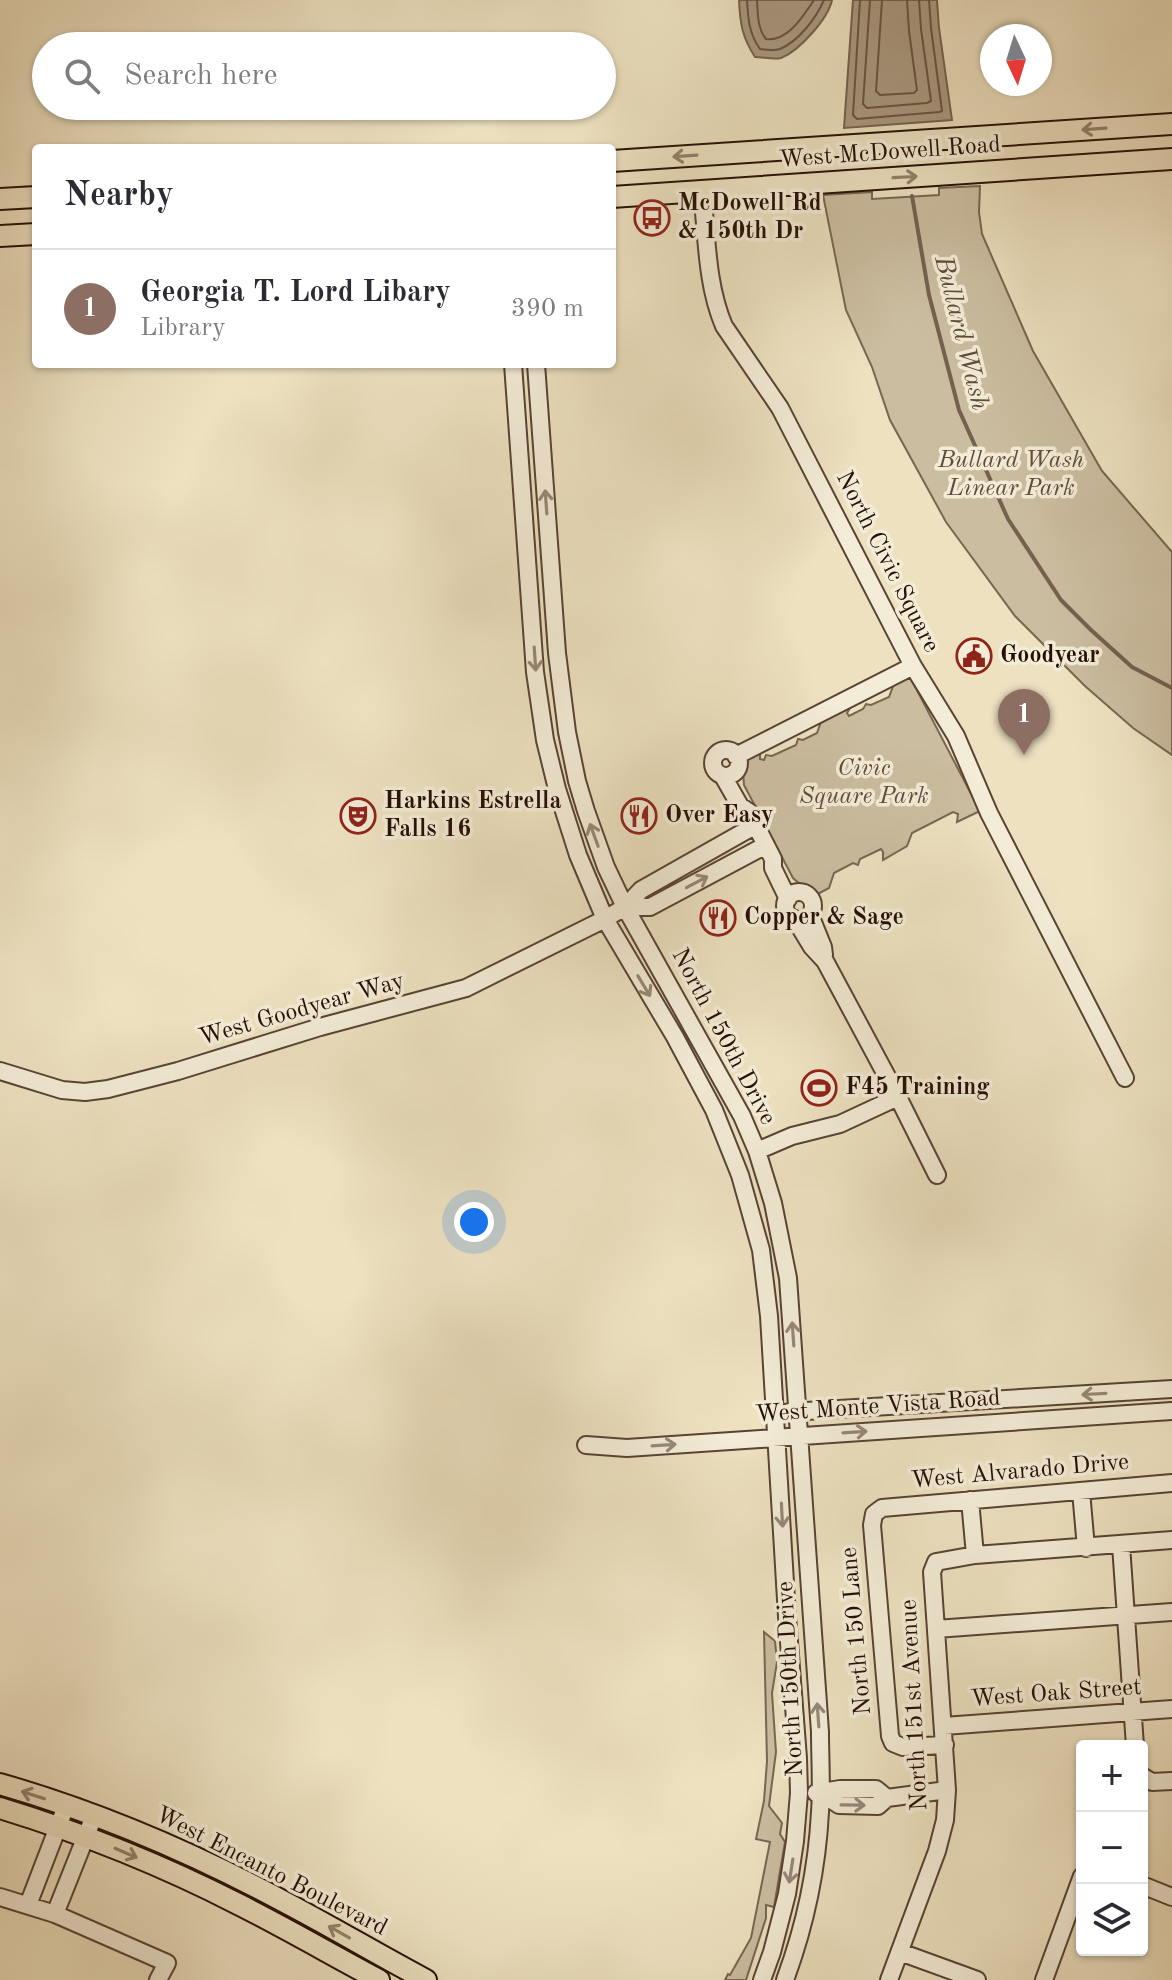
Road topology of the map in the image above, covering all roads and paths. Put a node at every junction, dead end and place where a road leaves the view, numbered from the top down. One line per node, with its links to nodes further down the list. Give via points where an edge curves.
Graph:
1 (1172, 124): 3 (main road, West McDowell Road, one-way to 3)
2 (1172, 159): 4 (main road, West McDowell Road, one-way to 2)
3 (616, 161)
4 (702, 191): 6 (main road, West McDowell Road); 12 (street, North Civic Square, via 718,313 780,408)
5 (32, 197): 7 (main road)
6 (616, 197)
7 (0, 199)
8 (32, 234): 9 (main road)
9 (0, 236)
10 (513, 368): 18 (street, North 150th Drive, one-way to 18, via 535,672 545,740 569,828)
11 (536, 368): 16 (street, North 150th Drive, one-way to 11, via 586,811 567,732)
12 (913, 666): 13 (street, via 732,767); 20 (street, North Civic Square, via 956,736 989,813)
13 (752, 819): 14 (street); 16 (street, via 641,890)
14 (770, 852): 15 (street, via 782,863); 16 (street, one-way to 14, via 650,907)
15 (793, 896): 17 (street, via 785,904 787,913); 17 (street, via 806,894 812,902 812,911)
16 (625, 907): 18 (street, West Goodyear Way); 22 (street, North 150th Drive, via 733,1098)
17 (802, 917): 21 (street, via 812,947 825,961)
18 (605, 919): 19 (street, West Goodyear Way, via 466,988 108,1089 62,1090); 27 (street, North 150th Drive, one-way to 27, via 698,1080 740,1175 763,1262)
19 (0, 1071)
20 (1125, 1078)
21 (898, 1097): 22 (street, via 840,1124); 23 (street)
22 (757, 1151): 26 (street, North 150th Drive, one-way to 22, via 788,1278)
23 (937, 1175)
24 (1172, 1389): 26 (street, West Monte Vista Road, one-way to 26)
25 (1172, 1411): 28 (street, West Monte Vista Road, one-way to 25)
26 (798, 1412): 27 (street, West Monte Vista Road); 28 (street, North 150th Drive)
27 (775, 1413): 29 (street, North 150th Drive)
28 (799, 1436): 29 (street, West Monte Vista Road); 52 (street, North 150th Drive, one-way to 28)
29 (777, 1437): 30 (street, West Monte Vista Road, one-way to 29, via 627,1448); 51 (street, North 150th Drive, one-way to 51)
30 (586, 1445)
31 (1172, 1483): 32 (street, West Alvarado Drive)
32 (1081, 1491): 33 (street, West Alvarado Drive); 37 (street)
33 (970, 1500): 34 (street, West Alvarado Drive, via 882,1508); 38 (street)
34 (874, 1514): 46 (street, North 150 Lane, via 890,1736 903,1747)
35 (1172, 1540): 36 (street)
36 (1121, 1545): 37 (street); 40 (street)
37 (1086, 1548): 38 (street)
38 (975, 1555): 41 (street, North 151st Avenue, via 936,1562)
39 (1172, 1612): 40 (street)
40 (1127, 1615): 41 (street); 43 (street)
41 (936, 1629): 44 (street, North 151st Avenue)
42 (1172, 1709): 43 (street, West Oak Street)
43 (1132, 1712): 44 (street, West Oak Street); 45 (street)
44 (944, 1726): 46 (street, North 151st Avenue)
45 (1134, 1740)
46 (945, 1745): 50 (street, North 151st Avenue)
47 (1148, 1780): 48 (street)
48 (1172, 1781)
49 (0, 1784): 53 (main road, West Encanto Boulevard, one-way to 49)
50 (947, 1790): 52 (street, via 887,1798 878,1806 839,1805); 64 (street, North 151st Avenue, via 937,1851)
51 (799, 1793): 52 (street); 69 (street, North 150th Drive, one-way to 69, via 787,1894)
52 (821, 1793): 70 (street, North 150th Drive, via 806,1914)
53 (66, 1806): 55 (main road, West Encanto Boulevard); 56 (street)
54 (0, 1808): 56 (main road, West Encanto Boulevard)
55 (94, 1816): 57 (street); 65 (main road, West Encanto Boulevard, one-way to 55, via 229,1874)
56 (59, 1826): 57 (main road, West Encanto Boulevard); 62 (street)
57 (86, 1836): 63 (street); 67 (main road, West Encanto Boulevard, one-way to 67, via 227,1898)
58 (1079, 1884): 73 (street)
59 (1148, 1887): 61 (street)
60 (0, 1897): 62 (street)
61 (1172, 1897)
62 (28, 1905): 63 (street)
63 (55, 1914): 66 (street, via 167,1963)
64 (900, 1952): 71 (street, North 151st Avenue); 72 (street)
65 (405, 1975): 68 (main road, West Encanto Boulevard)
66 (158, 1980)
67 (379, 1980)
68 (426, 1980)
69 (762, 1980)
70 (785, 1980)
71 (889, 1980)
72 (977, 1980)
73 (1044, 1980)

